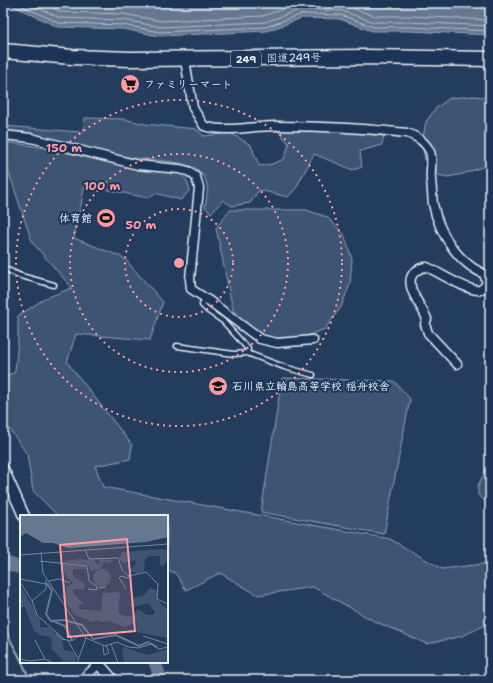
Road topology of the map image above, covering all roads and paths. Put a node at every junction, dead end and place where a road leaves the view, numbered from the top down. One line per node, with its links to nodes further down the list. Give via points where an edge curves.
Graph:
1 (3, 51): 3 (highway, 国道249号 / 249, via 72,57)
2 (490, 59): 3 (highway, 国道249号 / 249, via 367,57)
3 (185, 60): 6 (street, via 193,108 204,126 215,130 315,126 407,133 419,138 431,153 434,205 440,224 464,263)
4 (3, 135): 8 (street, via 31,138 138,165 179,169 196,177 199,188 190,279 191,289)
5 (3, 268): 7 (lane)
6 (487, 275): 12 (street, via 485,287 479,290 465,287 427,267 414,272 410,279 412,292 427,318 425,324 428,333)
7 (54, 285)
8 (208, 300): 9 (street, via 260,339 277,343); 11 (lane, via 202,305 224,321 248,349)
9 (313, 340)
10 (177, 346): 11 (lane, via 234,354)
11 (247, 353): 13 (lane)
12 (457, 364)
13 (313, 375)
14 (3, 469): 15 (street)
15 (24, 515)
16 (98, 663): 17 (street); 18 (street)
17 (81, 680)
18 (113, 680)

